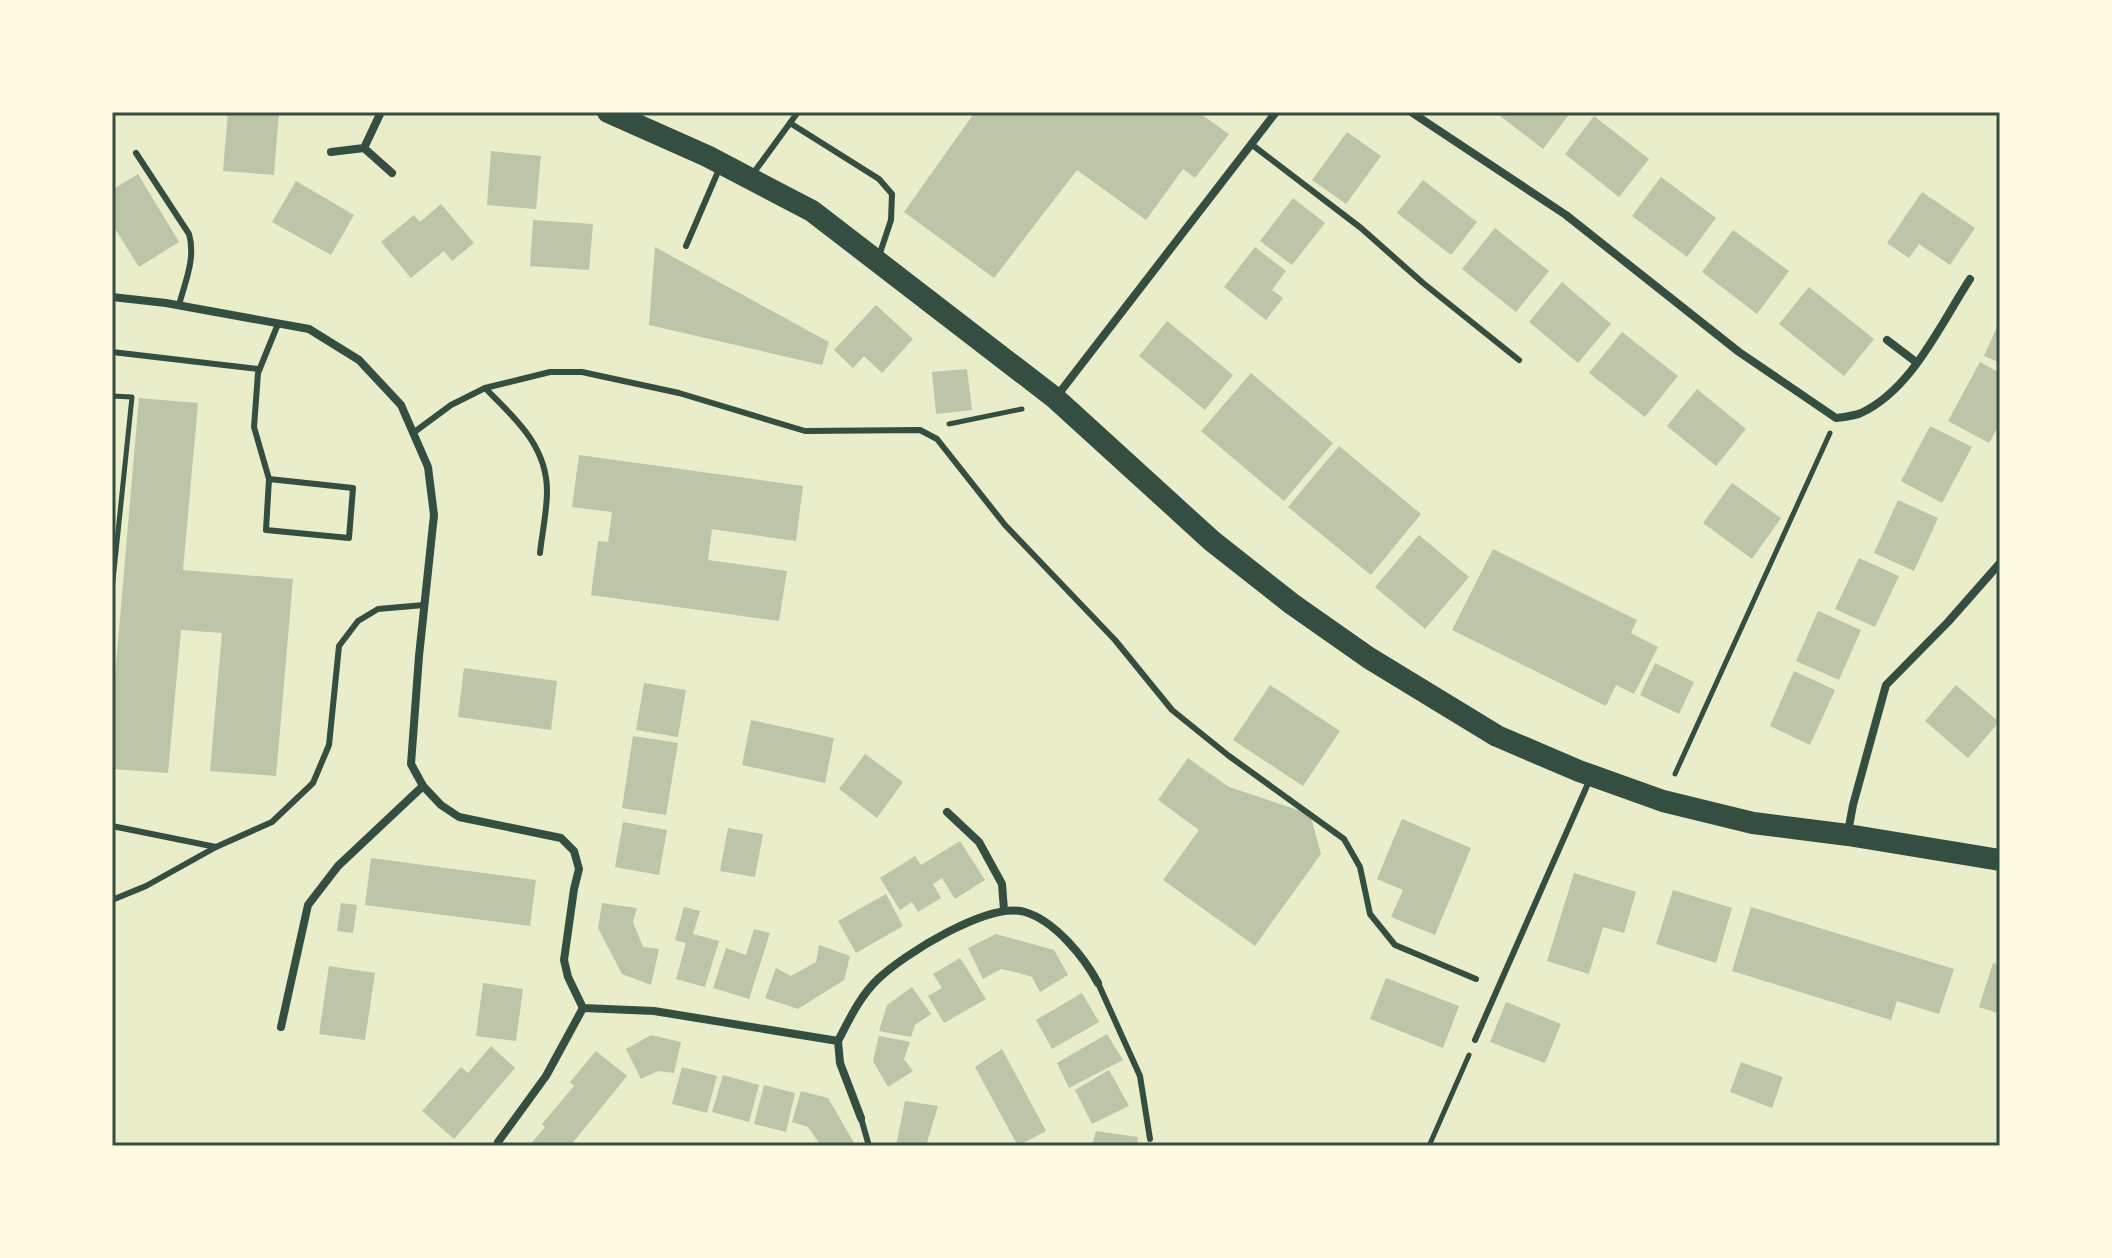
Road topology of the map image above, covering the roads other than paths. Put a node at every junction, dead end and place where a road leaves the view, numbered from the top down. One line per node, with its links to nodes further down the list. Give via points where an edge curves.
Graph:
1 (381, 112): 8 (street)
2 (608, 112): 11 (highway)
3 (798, 112): 6 (lane)
4 (1276, 112): 7 (street)
5 (1411, 112): 23 (street, via 1566,215 1739,352 1836,418 1858,415 1886,398)
6 (790, 123): 13 (lane); 15 (lane, via 879,179 892,194 891,220)
7 (1251, 144): 22 (lane); 26 (street)
8 (364, 148): 9 (street); 12 (street)
9 (331, 152)
10 (136, 153): 18 (lane, via 193,248)
11 (722, 164): 13 (highway); 14 (lane)
12 (392, 173)
13 (750, 178): 15 (highway, via 812,211)
14 (686, 246)
15 (877, 261): 26 (highway)
16 (1970, 279): 23 (street)
17 (112, 297): 18 (street)
18 (179, 305): 19 (street)
19 (278, 324): 24 (lane); 27 (street, via 309,329 359,360 401,405)
20 (1887, 340): 23 (street)
21 (112, 352): 24 (lane)
22 (1519, 360)
23 (1916, 362)
24 (259, 369): 28 (lane, via 254,427)
25 (485, 388): 27 (lane); 29 (lane, via 520,423 540,453 547,490); 41 (lane, via 550,372 582,372 679,393 805,431 920,430 937,439 1005,525 1115,640 1172,710 1344,839 1360,867 1370,914 1395,945)
26 (1055, 398): 32 (highway, via 1212,541 1292,604 1497,736)
27 (413, 433): 31 (street, via 428,467 434,515)
28 (269, 479): 28 (lane, via 353,488 349,538 266,530)
29 (540, 553)
30 (2000, 563): 36 (street, via 1886,685)
31 (424, 605): 33 (street, via 411,764); 37 (lane, via 378,609 358,621 339,646 329,745 313,783 272,822)
32 (1592, 776): 36 (highway, via 1663,801 1753,823); 45 (lane)
33 (423, 786): 43 (street, via 459,817 561,838 574,851 579,869 564,960); 44 (street, via 338,866 308,905)
34 (947, 812): 40 (street, via 979,842 1002,884)
35 (112, 826): 37 (lane)
36 (1848, 835): 38 (highway)
37 (216, 847): 39 (lane)
38 (2000, 860)
39 (112, 900)
40 (1004, 910): 42 (street, via 1024,911 1039,919 1072,945); 46 (street, via 917,950 877,980)
41 (1476, 979)
42 (1098, 983): 48 (lane, via 1140,1076)
43 (583, 1008): 46 (street, via 654,1011); 49 (street, via 546,1076)
44 (281, 1027)
45 (1475, 1040)
46 (838, 1041): 47 (street, via 840,1063)
47 (861, 1118): 50 (lane)
48 (1150, 1139)
49 (498, 1142)
50 (869, 1146)

